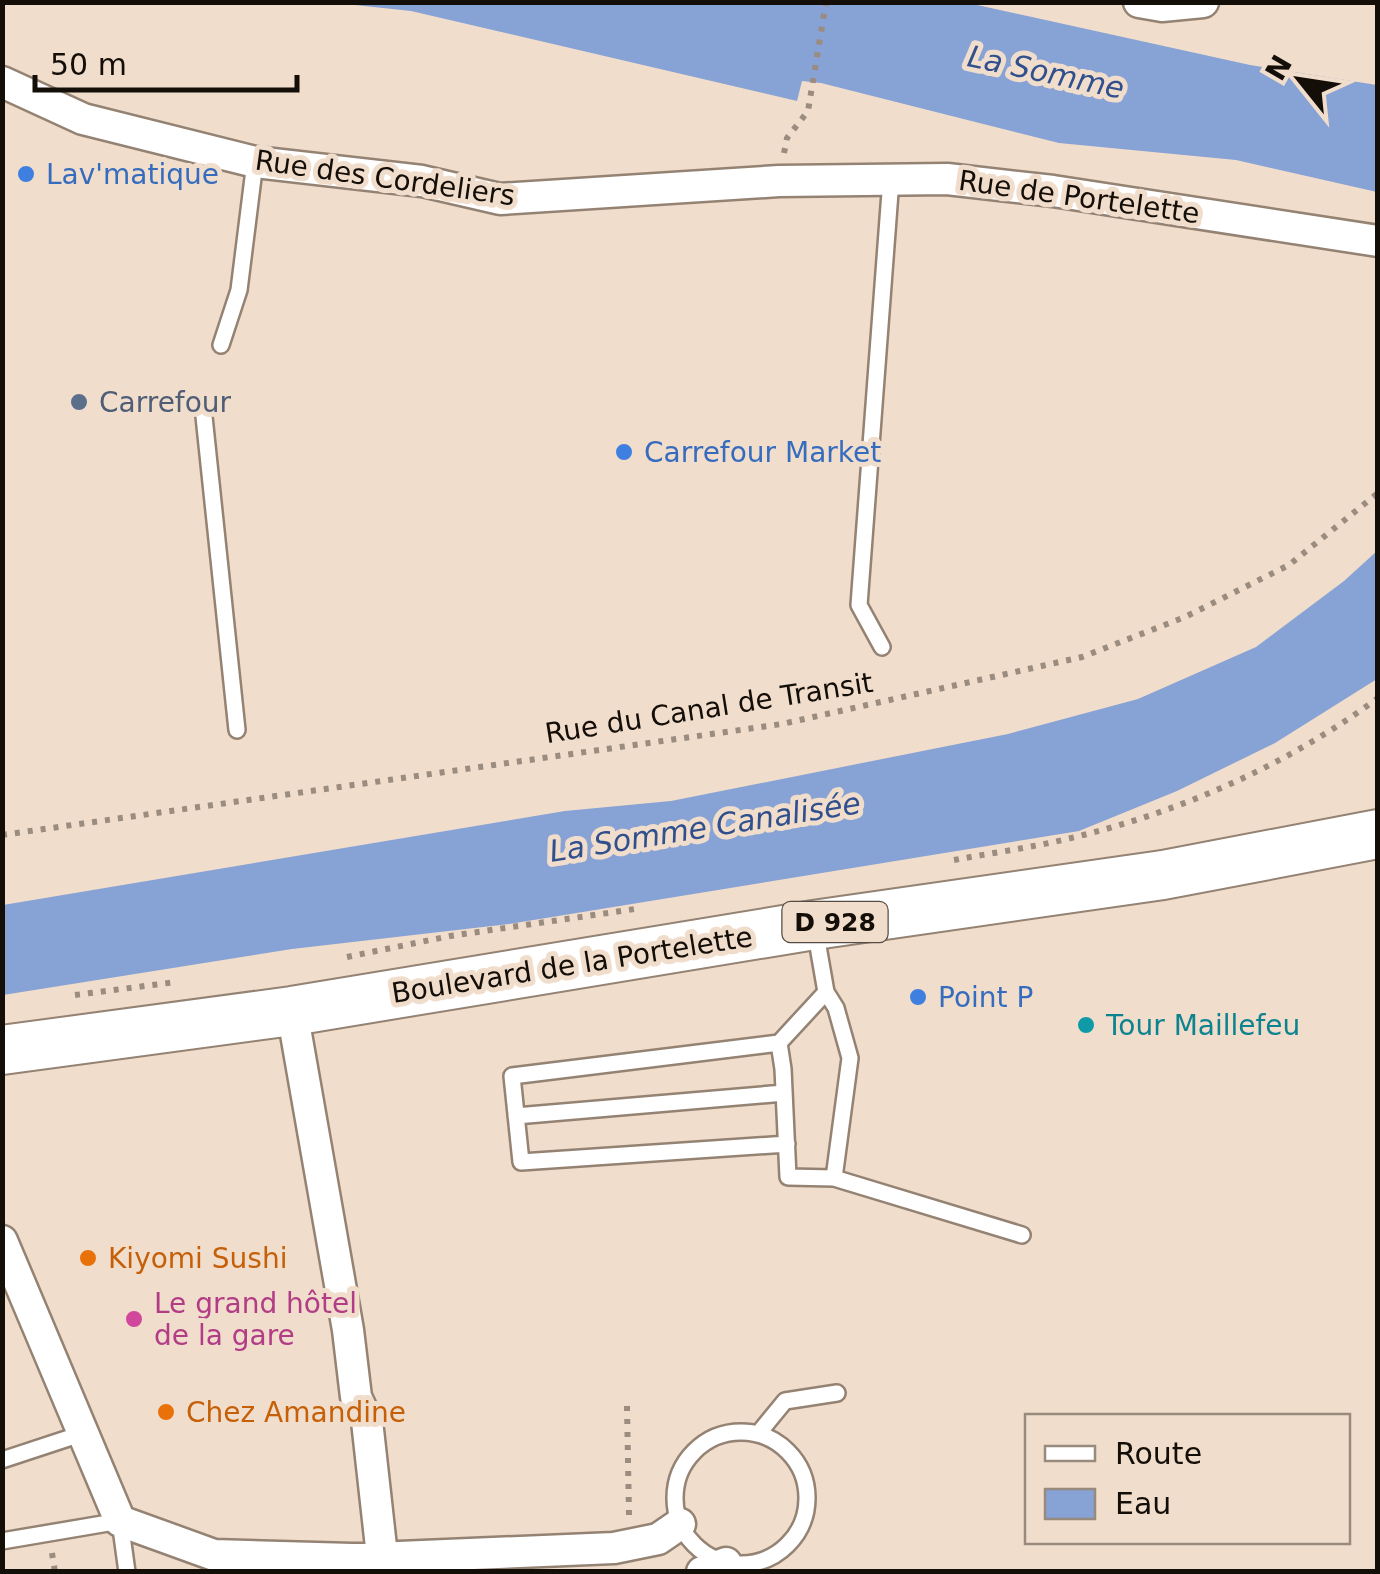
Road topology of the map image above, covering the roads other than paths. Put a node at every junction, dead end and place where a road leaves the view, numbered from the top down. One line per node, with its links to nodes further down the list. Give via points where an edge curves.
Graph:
1 (1139, 2): 2 (street)
2 (1203, 2)
3 (2, 82): 4 (street, Rue des Cordeliers, via 84,119)
4 (255, 162): 6 (street, Rue des Cordeliers, via 422,181 500,200); 8 (lane, via 239,290)
5 (891, 179): 6 (street, Rue de Portelette); 7 (street, Rue de Portelette, via 1053,191); 10 (lane, via 859,605)
6 (779, 180)
7 (1373, 241)
8 (221, 345)
9 (203, 407): 11 (lane)
10 (882, 647)
11 (237, 730)
12 (1378, 834): 13 (main road, Boulevard de la Portelette / D 928)
13 (814, 926): 14 (lane); 15 (main road, Boulevard de la Portelette / D 928)
14 (826, 992): 16 (lane); 21 (lane, via 850,1058)
15 (292, 1011): 17 (main road, Boulevard de la Portelette / D 928); 31 (street)
16 (779, 1043): 18 (lane); 19 (lane, via 512,1076)
17 (2, 1050)
18 (784, 1093): 19 (lane); 20 (lane)
19 (516, 1116): 20 (lane, via 522,1162)
20 (788, 1144): 21 (lane, via 788,1177)
21 (834, 1178): 22 (lane)
22 (1022, 1234)
23 (2, 1241): 25 (street)
24 (837, 1392): 26 (lane, via 785,1401)
25 (80, 1434): 27 (lane); 28 (street)
26 (758, 1434): 29 (lane, via 720,1436 690,1455 676,1483); 32 (lane, via 791,1455 804,1479 806,1506 797,1533 776,1554)
27 (2, 1460)
28 (120, 1521): 30 (lane); 31 (street, via 214,1555); 33 (lane)
29 (680, 1524): 31 (street, via 658,1538 614,1548); 32 (lane)
30 (2, 1541)
31 (387, 1564)
32 (714, 1567)
33 (127, 1572)

